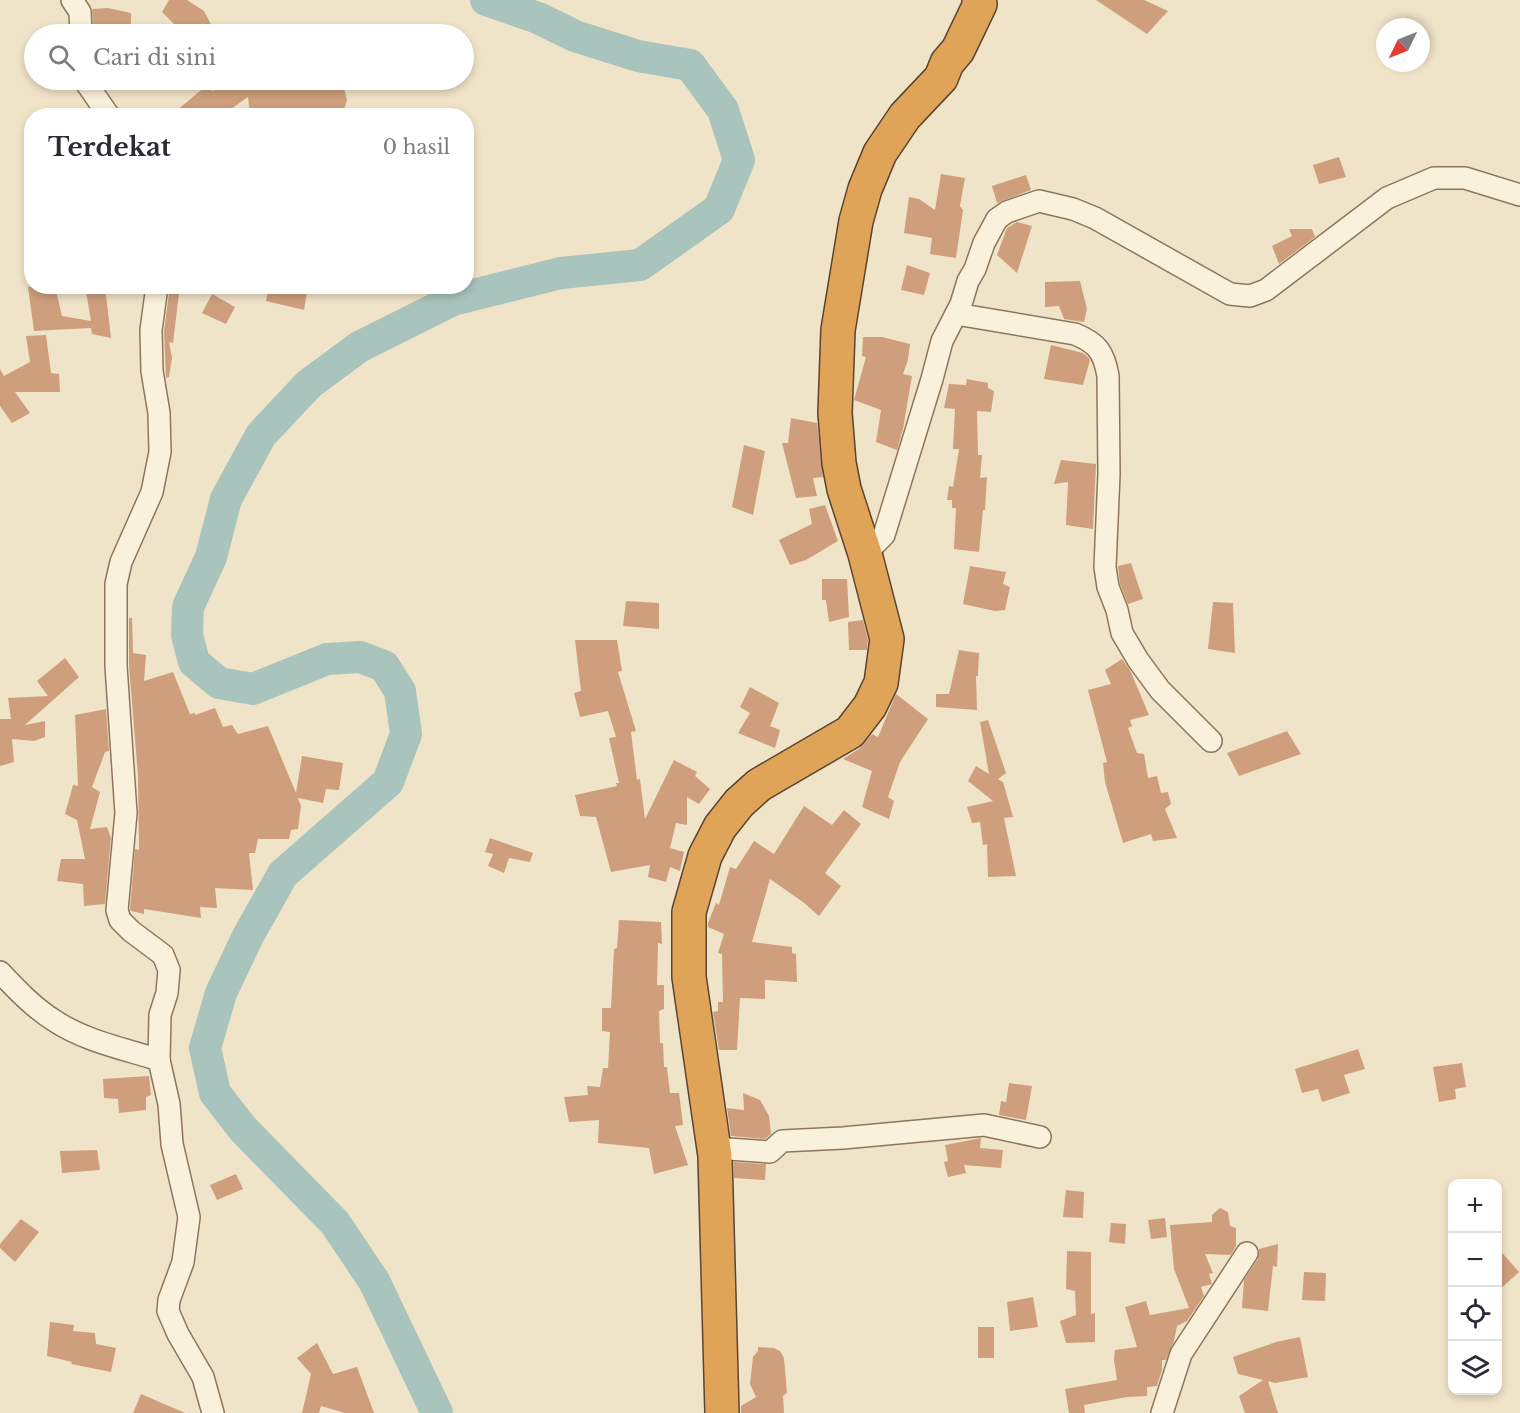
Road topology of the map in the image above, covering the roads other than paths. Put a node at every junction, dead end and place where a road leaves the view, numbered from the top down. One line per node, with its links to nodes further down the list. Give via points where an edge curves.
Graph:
1 (72, 0): 3 (street, via 80,12)
2 (980, 2): 9 (highway, via 940,78 905,116 880,153 856,221 838,330 836,413 844,489)
3 (81, 24)
4 (91, 90): 5 (street)
5 (104, 108)
6 (1520, 195): 8 (street, via 1465,178 1434,178 1387,198 1266,290 1250,296 1230,294 1095,218 1039,201 997,219)
7 (156, 294): 12 (street, via 151,330 152,371 160,452 152,492 121,562 116,584 116,666 126,813 117,910 120,920 131,931 163,955 169,970 160,1015)
8 (956, 314): 9 (street, via 942,341 884,535); 10 (street, via 1075,334 1099,349 1108,376 1108,587 1122,633 1138,660)
9 (865, 554): 14 (highway, via 887,639 881,683 870,706 850,732 759,785 739,803 720,826 705,856 689,912 689,976)
10 (1211, 741)
11 (0, 972): 12 (street, via 55,1022)
12 (159, 1060): 16 (street, via 189,1217 183,1262 168,1311 203,1377)
13 (1040, 1137): 14 (street, via 984,1125 782,1141 770,1152)
14 (714, 1148): 17 (highway)
15 (1247, 1253): 18 (street, via 1181,1354)
16 (213, 1413)
17 (722, 1413)
18 (1162, 1413)

